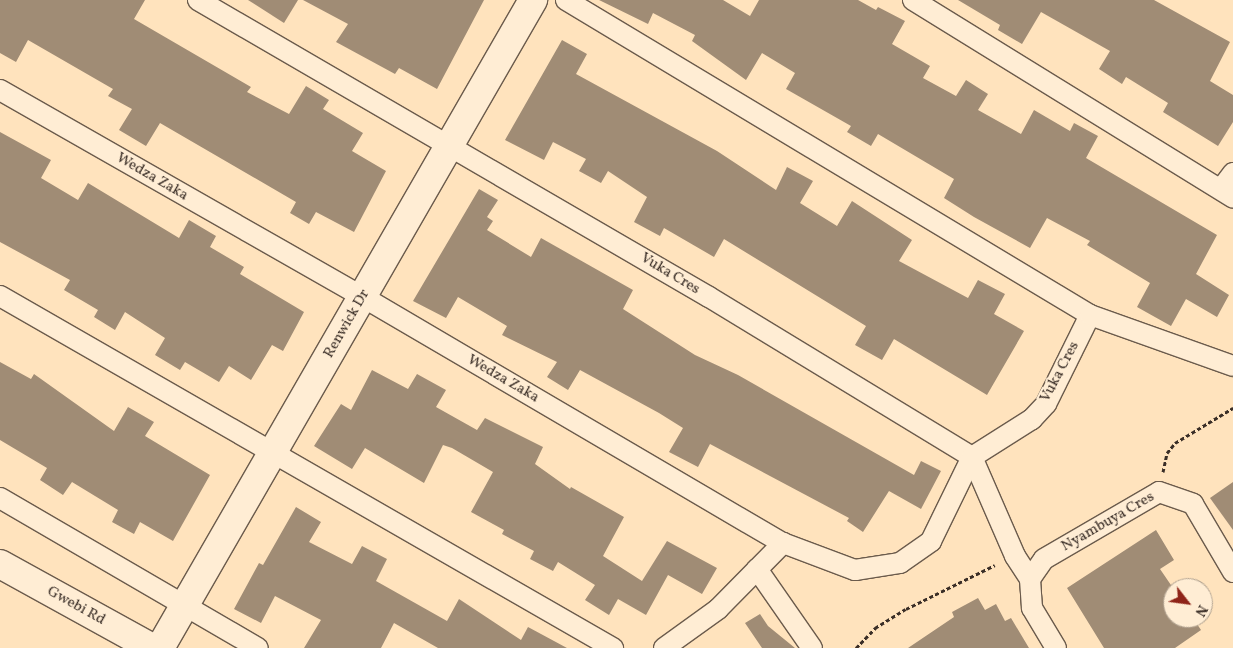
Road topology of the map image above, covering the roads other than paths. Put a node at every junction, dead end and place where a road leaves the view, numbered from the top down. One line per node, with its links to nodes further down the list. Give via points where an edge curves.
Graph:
1 (198, 0): 6 (street, Vuka Cres)
2 (533, 0): 6 (street, Renwick Dr)
3 (566, 0): 10 (street)
4 (913, 0): 7 (street)
5 (0, 90): 9 (street, Wedza Zaka)
6 (449, 144): 9 (street, Renwick Dr); 13 (street, Vuka Cres)
7 (1229, 186)
8 (0, 296): 12 (street)
9 (363, 297): 12 (street, Renwick Dr); 15 (street, Wedza Zaka)
10 (1090, 315): 11 (street); 13 (street, Vuka Cres, via 1046,404 1032,419)
11 (1233, 366)
12 (272, 453): 20 (street, Renwick Dr); 24 (street)
13 (972, 457): 15 (street, Wedza Zaka, via 941,526 925,547 900,563 855,570); 19 (street, via 1015,556)
14 (0, 498): 20 (street)
15 (783, 543): 17 (street)
16 (0, 564): 21 (street, Gwebi Rd)
17 (757, 569): 25 (street, via 718,609); 26 (street)
18 (1233, 572): 19 (street, Nyambuya Cres, via 1193,504 1159,492 1044,559)
19 (1030, 579): 27 (street, via 1032,608)
20 (184, 607): 22 (street, Renwick Dr); 23 (street)
21 (152, 648)
22 (160, 648)
23 (258, 648)
24 (613, 648)
25 (664, 648)
26 (812, 648)
27 (1056, 648)

